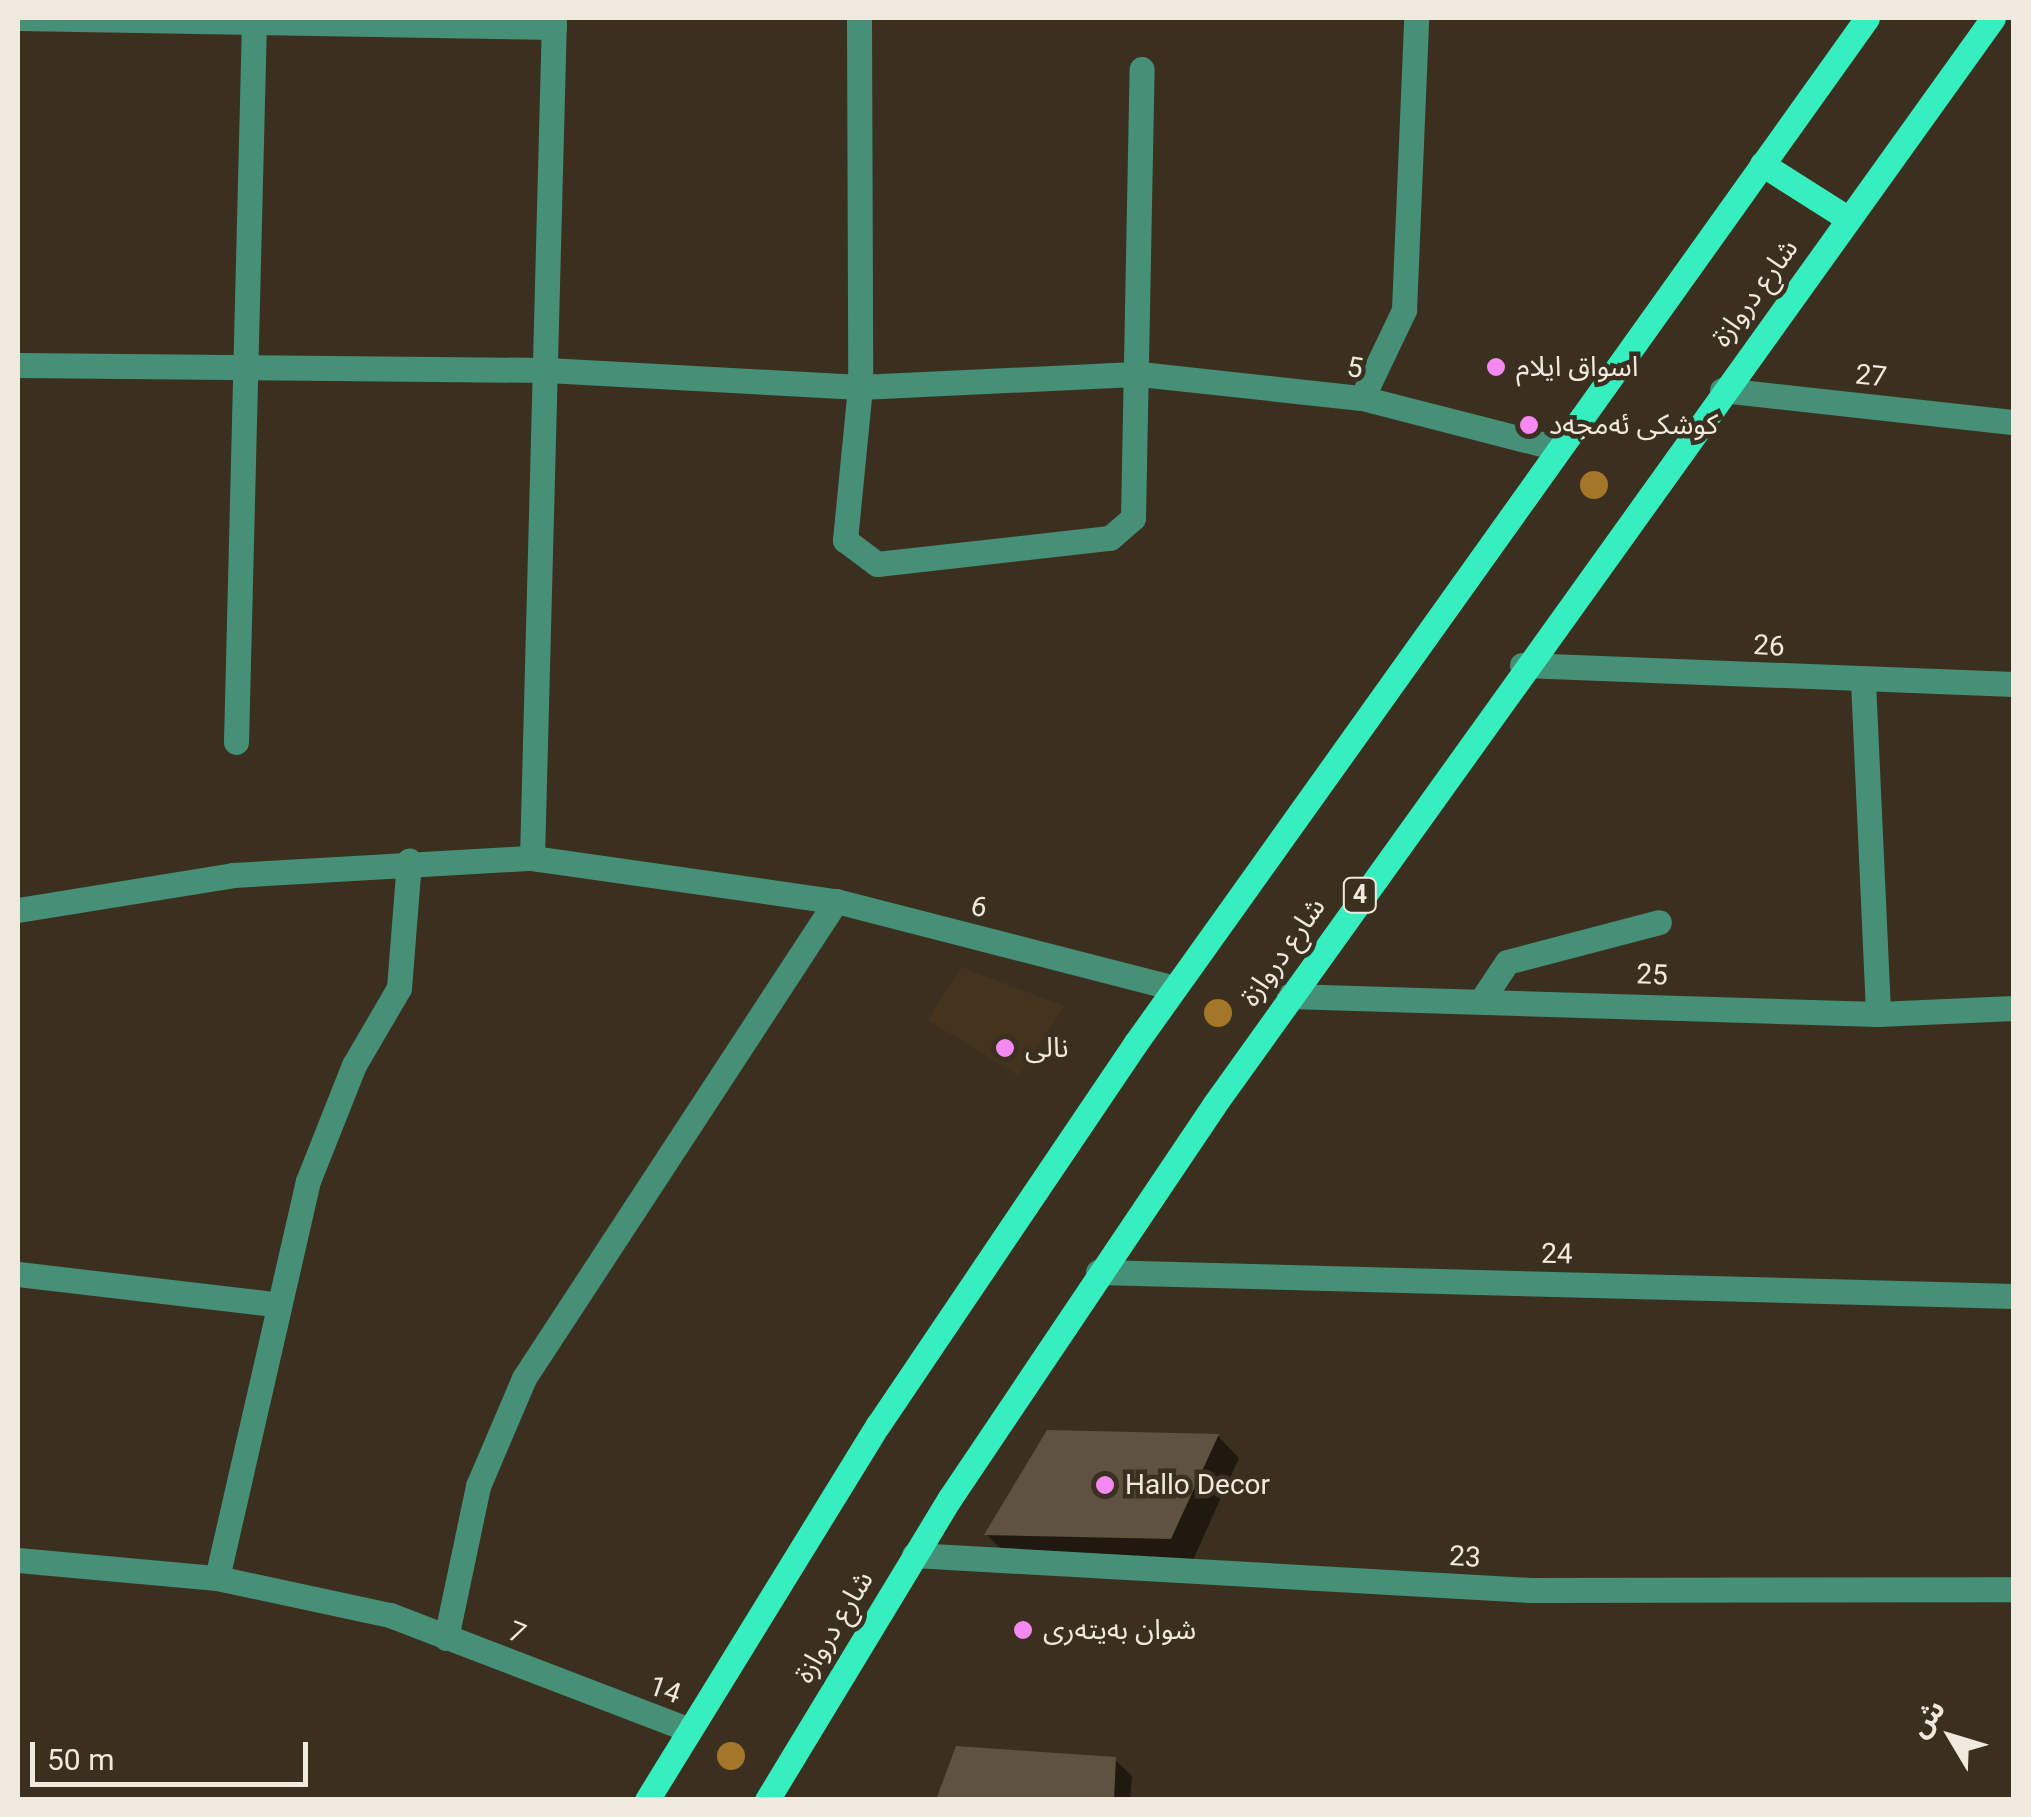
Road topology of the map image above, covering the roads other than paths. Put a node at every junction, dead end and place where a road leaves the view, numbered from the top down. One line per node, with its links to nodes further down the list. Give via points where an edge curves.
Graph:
1 (18, 18): 2 (street)
2 (51, 18): 8 (street)
3 (859, 18): 17 (street)
4 (1416, 18): 19 (street, via 1404,310)
5 (1867, 18): 11 (main road)
6 (1993, 18): 12 (main road, شارع دروازة / 4)
7 (343, 20): 8 (street); 9 (street)
8 (254, 21): 14 (street)
9 (554, 22): 15 (street)
10 (1142, 69): 16 (street)
11 (1762, 164): 12 (main road); 21 (main road)
12 (1847, 218): 18 (main road, شارع دروازة / 4)
13 (18, 365): 14 (street, 5)
14 (251, 368): 15 (street, 5); 25 (street)
15 (547, 370): 17 (street, 5); 26 (street)
16 (1140, 374): 17 (street, 5); 17 (street, via 1133,518 1110,538 877,564 845,540); 19 (street, 5)
17 (860, 387)
18 (1722, 390): 20 (street, 27); 22 (main road, شارع دروازة / 4)
19 (1362, 398): 21 (street, 5)
20 (2014, 422)
21 (1557, 448): 31 (main road)
22 (1522, 665): 23 (street, 26); 32 (main road, شارع دروازة / 4)
23 (1863, 680): 24 (street, 26); 35 (street)
24 (2014, 684)
25 (236, 742)
26 (532, 858): 27 (street, 6); 28 (street, 6)
27 (409, 860): 29 (street, 6); 39 (street, via 399,988 354,1065 308,1181)
28 (836, 901): 31 (street, 6); 44 (street, via 517,1392 478,1486)
29 (18, 910)
30 (1658, 922): 33 (street, via 1506,962)
31 (1174, 988): 46 (main road, via 878,1425)
32 (1289, 996): 33 (street, 25); 36 (main road, شارع دروازة / 4)
33 (1482, 998): 35 (street, 25)
34 (2014, 1008): 35 (street, 25)
35 (1878, 1014)
36 (1098, 1272): 38 (street, 24); 40 (main road, شارع دروازة / 4)
37 (18, 1274): 39 (street)
38 (2014, 1296)
39 (274, 1304): 42 (street)
40 (914, 1555): 43 (street, 23, via 1530,1590); 48 (main road, شارع دروازة / 4)
41 (18, 1560): 42 (street, 7)
42 (217, 1578): 44 (street, 7, via 390,1615)
43 (2014, 1589)
44 (446, 1638): 45 (street, 7)
45 (622, 1707): 46 (street, 14)
46 (689, 1730): 47 (main road)
47 (647, 1800)
48 (766, 1800)

